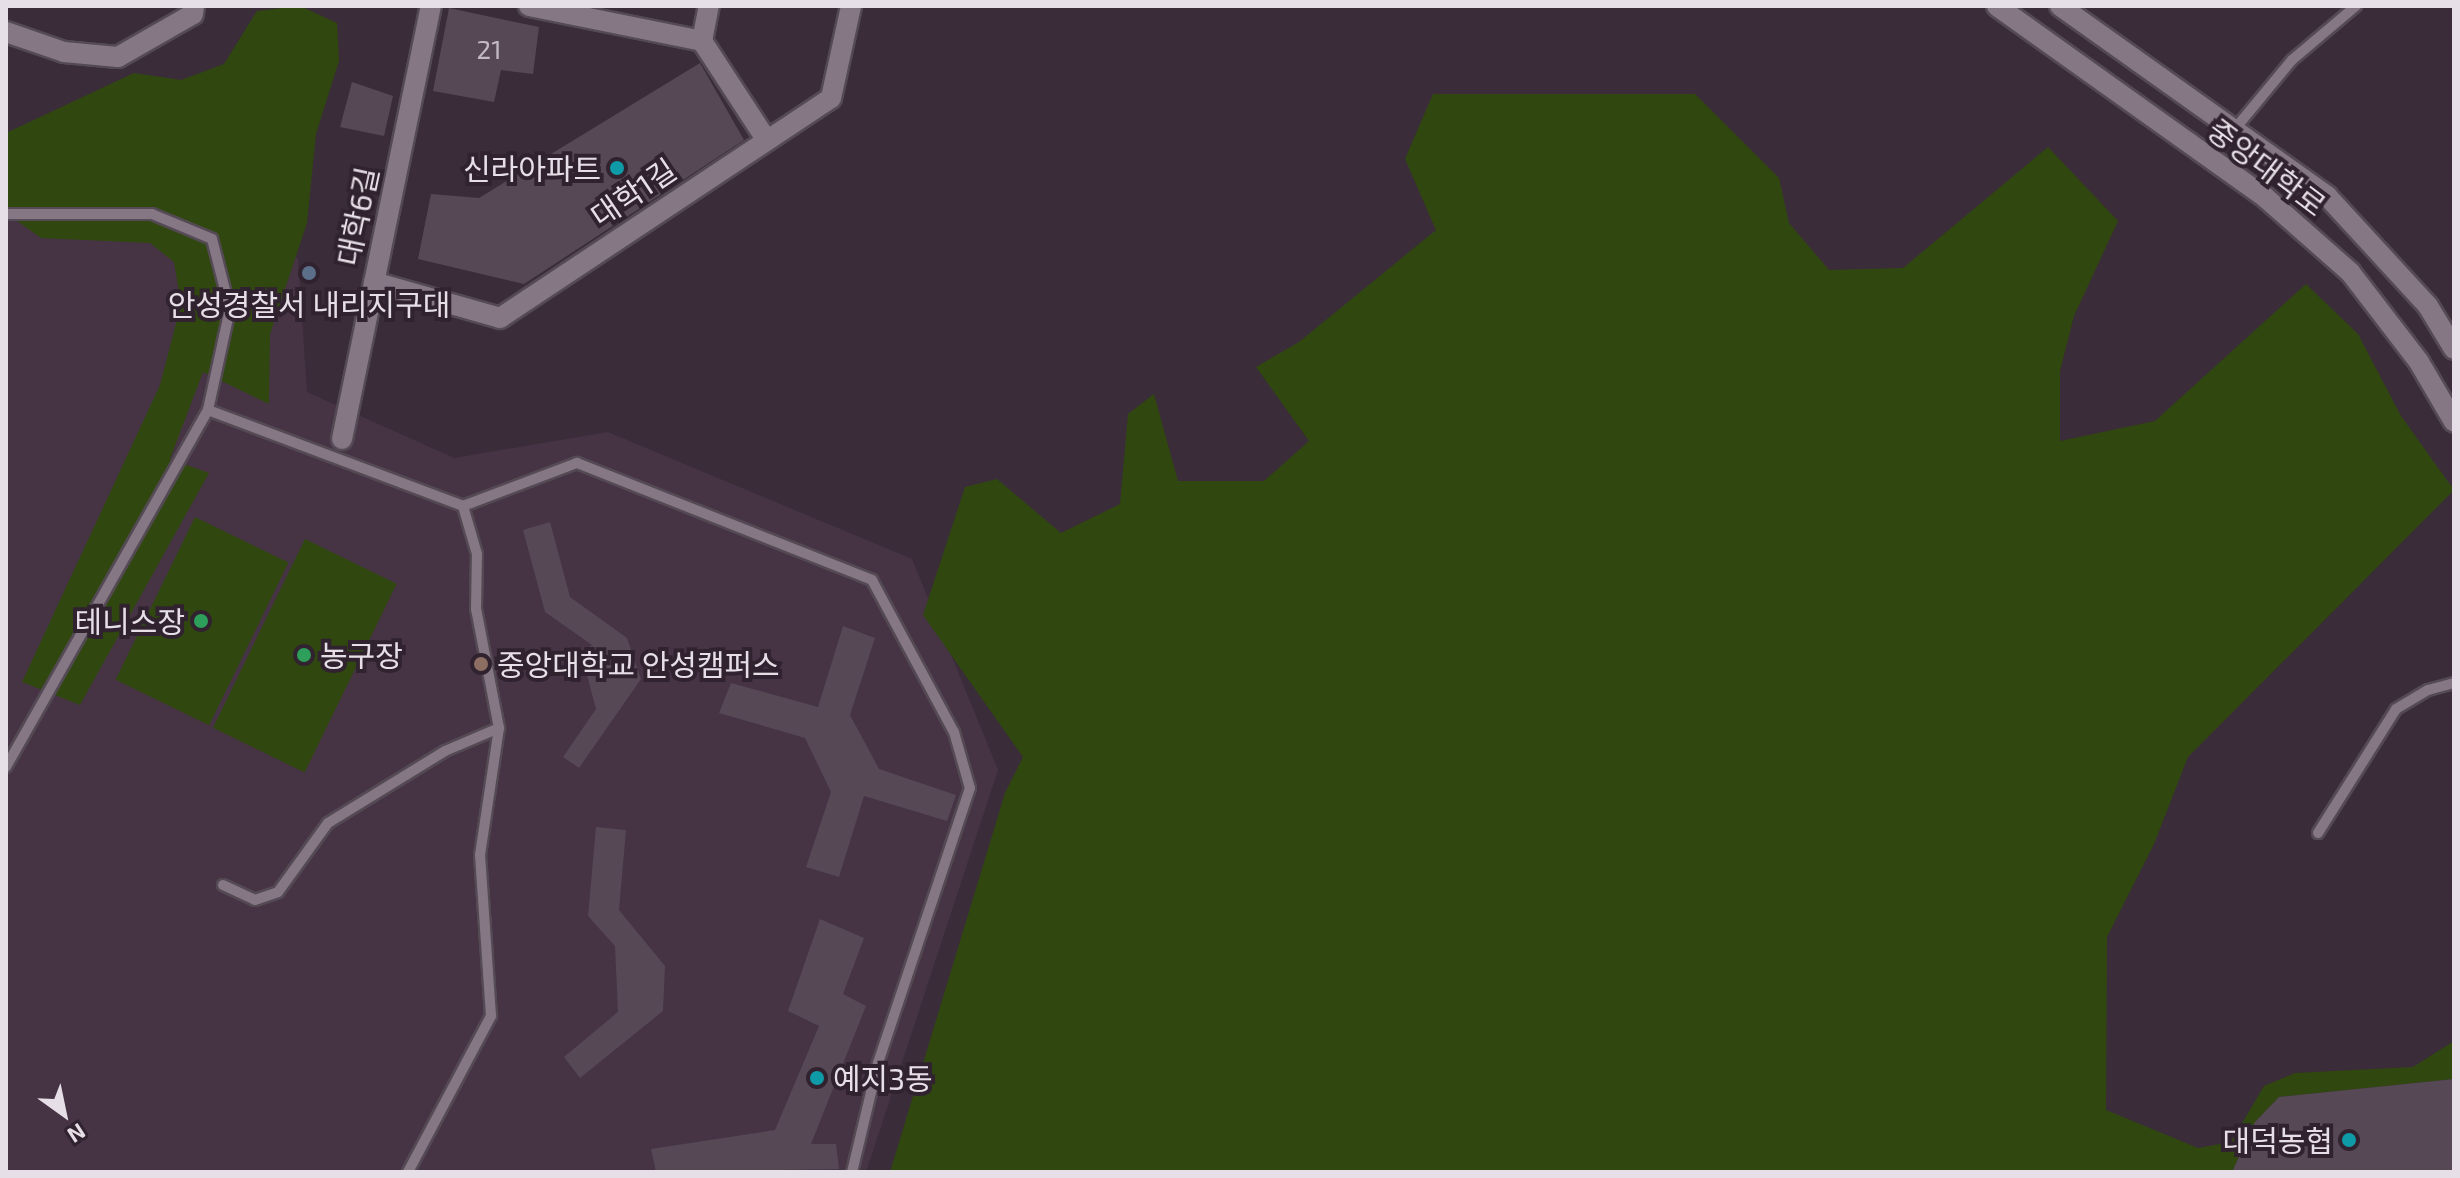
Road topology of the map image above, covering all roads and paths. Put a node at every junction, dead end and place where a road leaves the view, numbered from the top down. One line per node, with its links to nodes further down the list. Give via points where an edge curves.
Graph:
1 (194, 6): 10 (street, via 193,14 118,57 64,52)
2 (431, 6): 15 (street, 대학6길)
3 (529, 6): 9 (street)
4 (709, 6): 11 (street)
5 (851, 6): 13 (street, 대학1길, via 831,98)
6 (1997, 6): 18 (street, 중앙대학로, via 2266,198 2350,272 2419,362)
7 (2060, 6): 12 (street, 중앙대학로)
8 (2356, 6): 12 (lane, via 2292,60)
9 (571, 10): 11 (street)
10 (6, 32)
11 (702, 41): 13 (street)
12 (2234, 130): 16 (street, 중앙대학로, via 2327,196 2428,306)
13 (766, 139): 15 (street, 대학1길, via 500,318)
14 (6, 214): 17 (lane, via 152,214 212,239 230,309)
15 (374, 282): 19 (street, 대학6길)
16 (2454, 349)
17 (208, 410): 20 (lane); 23 (lane)
18 (2454, 422)
19 (342, 439)
20 (463, 506): 22 (lane, via 477,554 476,609); 27 (lane, via 577,463 872,580 954,732 970,788 878,1063)
21 (2454, 683): 24 (lane, via 2428,690 2396,709)
22 (499, 728): 25 (lane, via 445,751 328,823 278,892 255,900); 26 (lane, via 480,855 491,1016)
23 (6, 767)
24 (2318, 833)
25 (223, 885)
26 (408, 1172)
27 (852, 1172)

